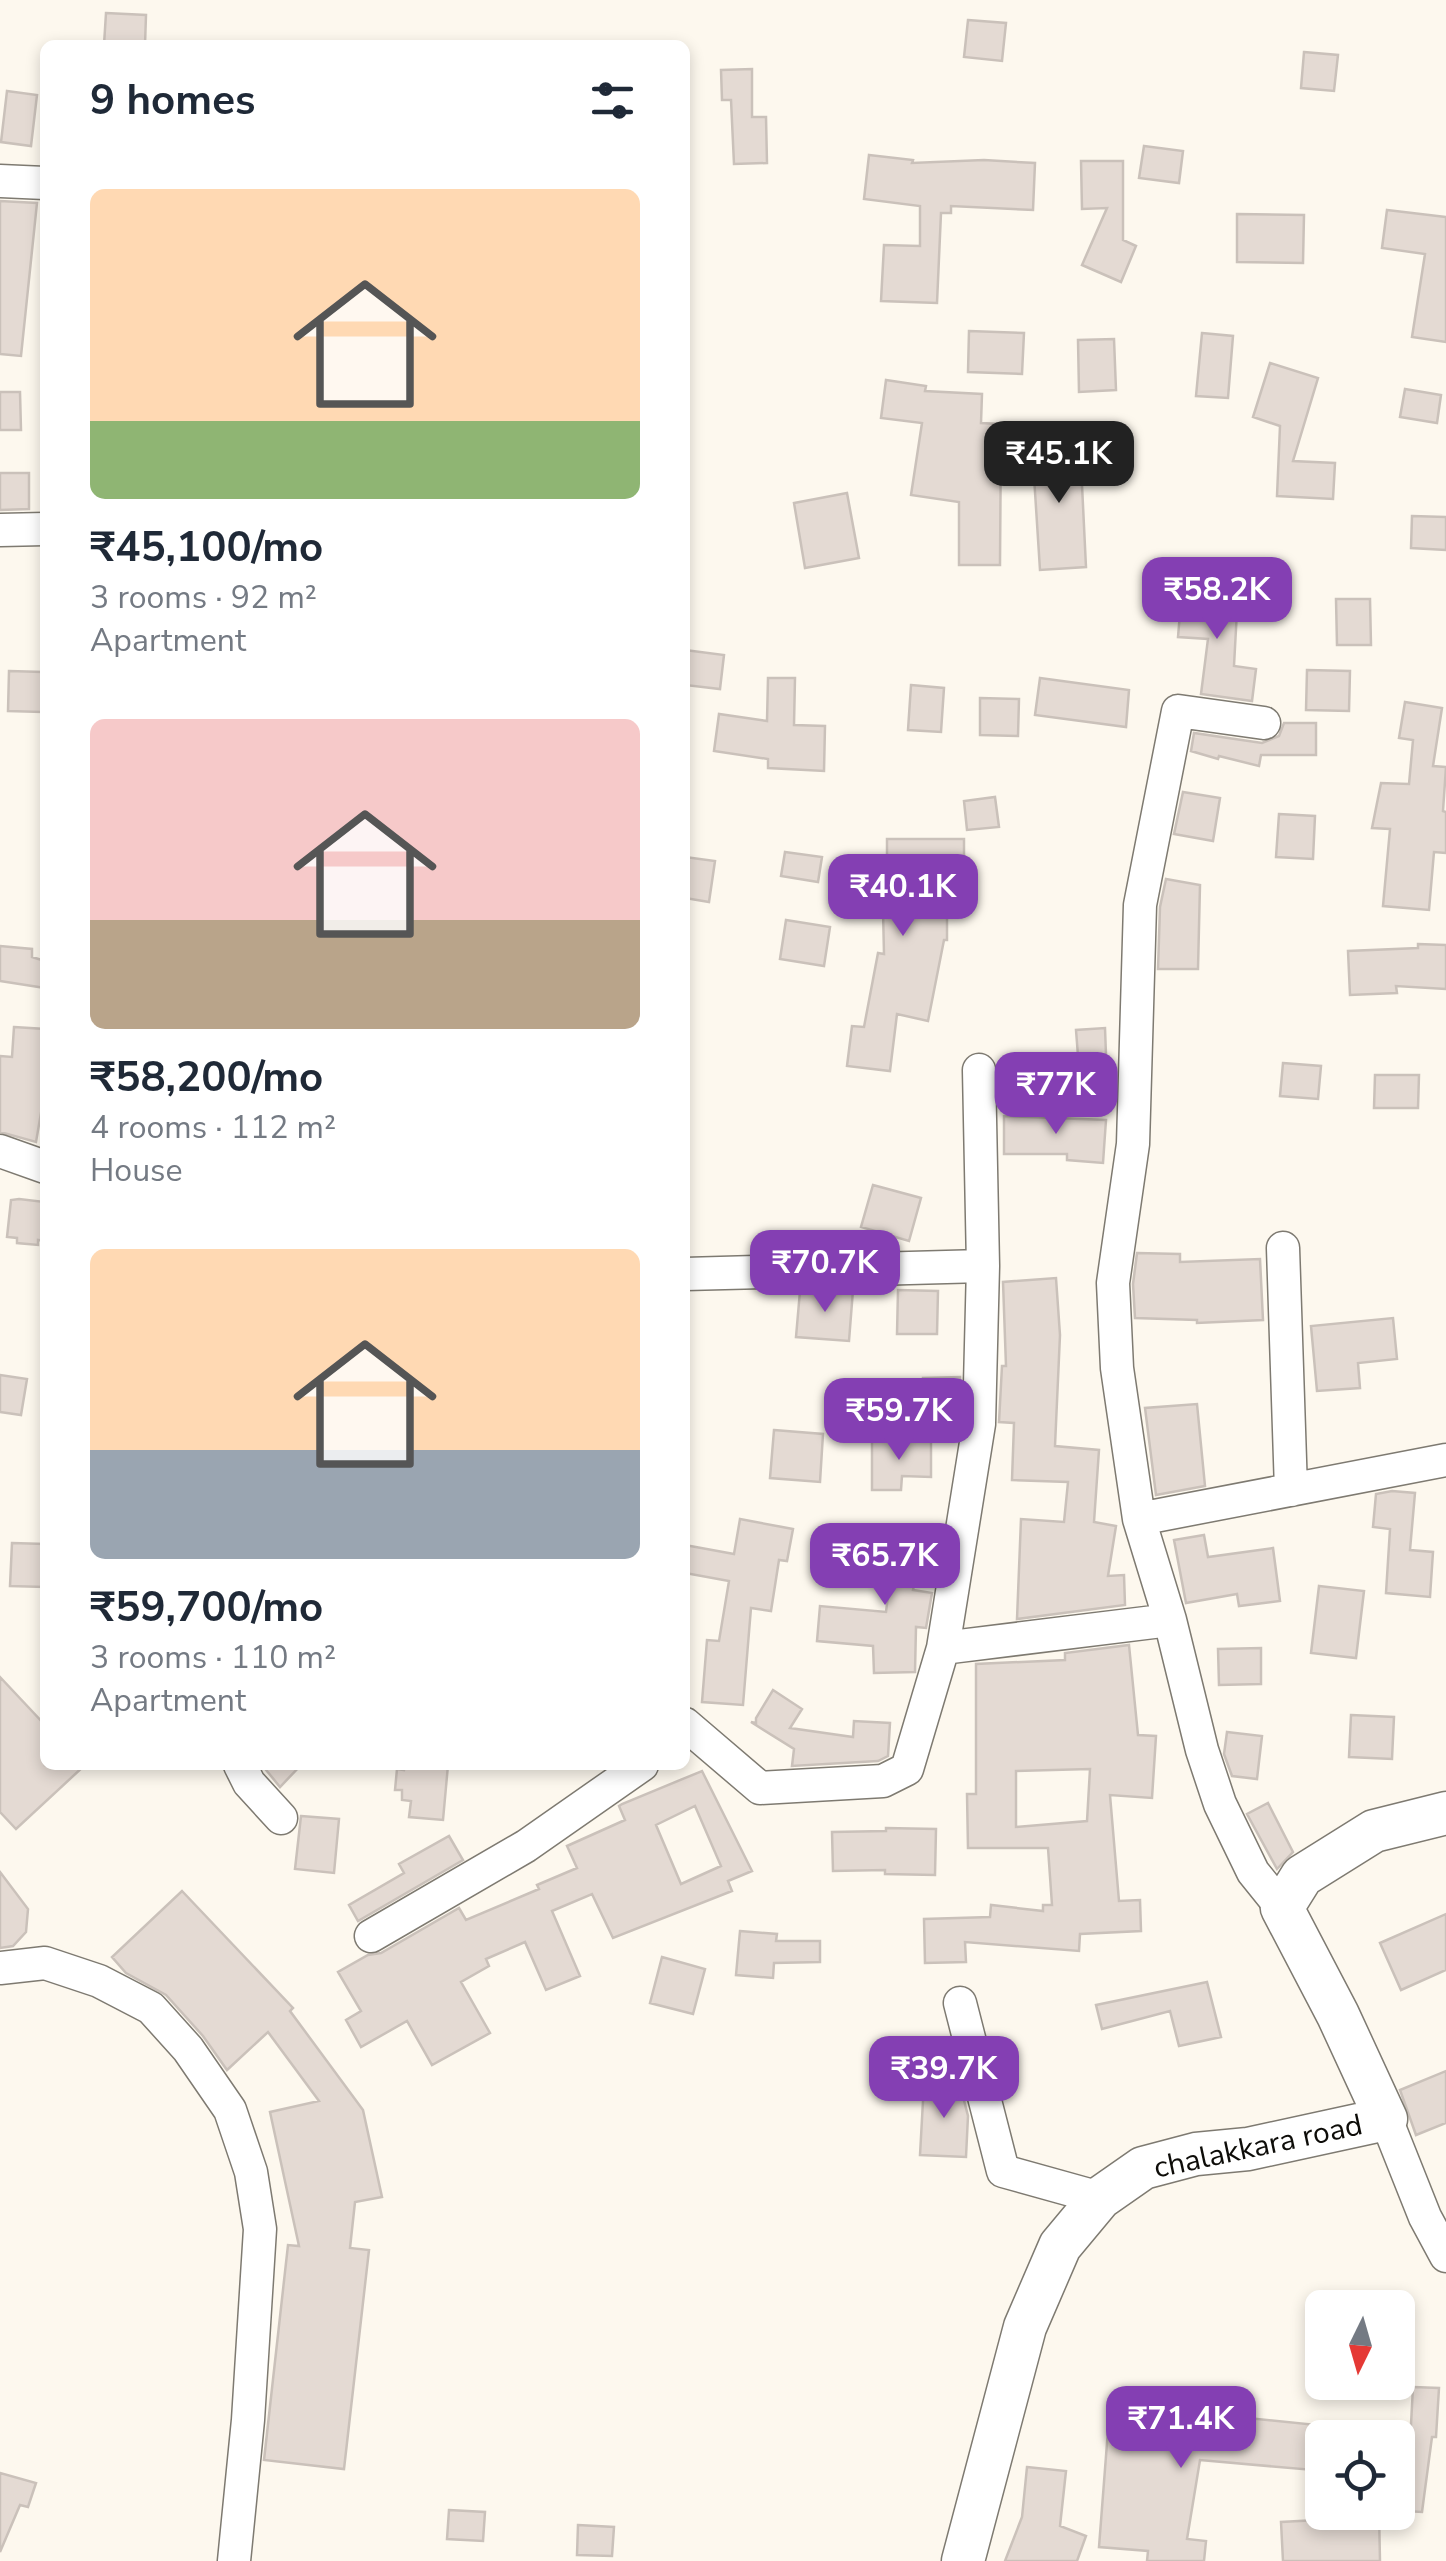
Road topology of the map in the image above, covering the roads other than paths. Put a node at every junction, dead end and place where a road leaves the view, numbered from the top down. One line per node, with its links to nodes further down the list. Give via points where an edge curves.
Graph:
1 (0, 181): 2 (street)
2 (40, 183)
3 (40, 529): 4 (street)
4 (0, 530)
5 (1264, 723): 14 (street, via 1178,711 1140,905 1133,1144 1113,1283 1117,1368)
6 (979, 1070): 10 (street)
7 (0, 1151): 8 (street)
8 (40, 1164)
9 (1283, 1248): 13 (street)
10 (983, 1266): 11 (street); 16 (street, via 978,1424)
11 (690, 1274)
12 (1446, 1460): 13 (street)
13 (1291, 1490): 14 (street)
14 (1139, 1519): 15 (street)
15 (1170, 1620): 16 (street); 22 (street, via 1220,1804 1253,1872)
16 (943, 1648): 17 (street, via 907,1769 883,1781 760,1788)
17 (690, 1732)
18 (242, 1770): 21 (street)
19 (635, 1770): 23 (street, via 526,1846)
20 (1446, 1813): 22 (main road, via 1374,1831 1302,1876)
21 (281, 1818)
22 (1282, 1908): 26 (main road, chalakkara road)
23 (371, 1936)
24 (0, 1968): 29 (street, via 100,1981 151,2008 230,2110 251,2172 260,2229)
25 (960, 2003): 27 (street, via 1003,2171)
26 (1386, 2119): 27 (main road, chalakkara road, via 1143,2168); 28 (street)
27 (1100, 2198): 30 (main road, chalakkara road, via 1060,2246 1025,2327)
28 (1446, 2256)
29 (234, 2561)
30 (963, 2561)

